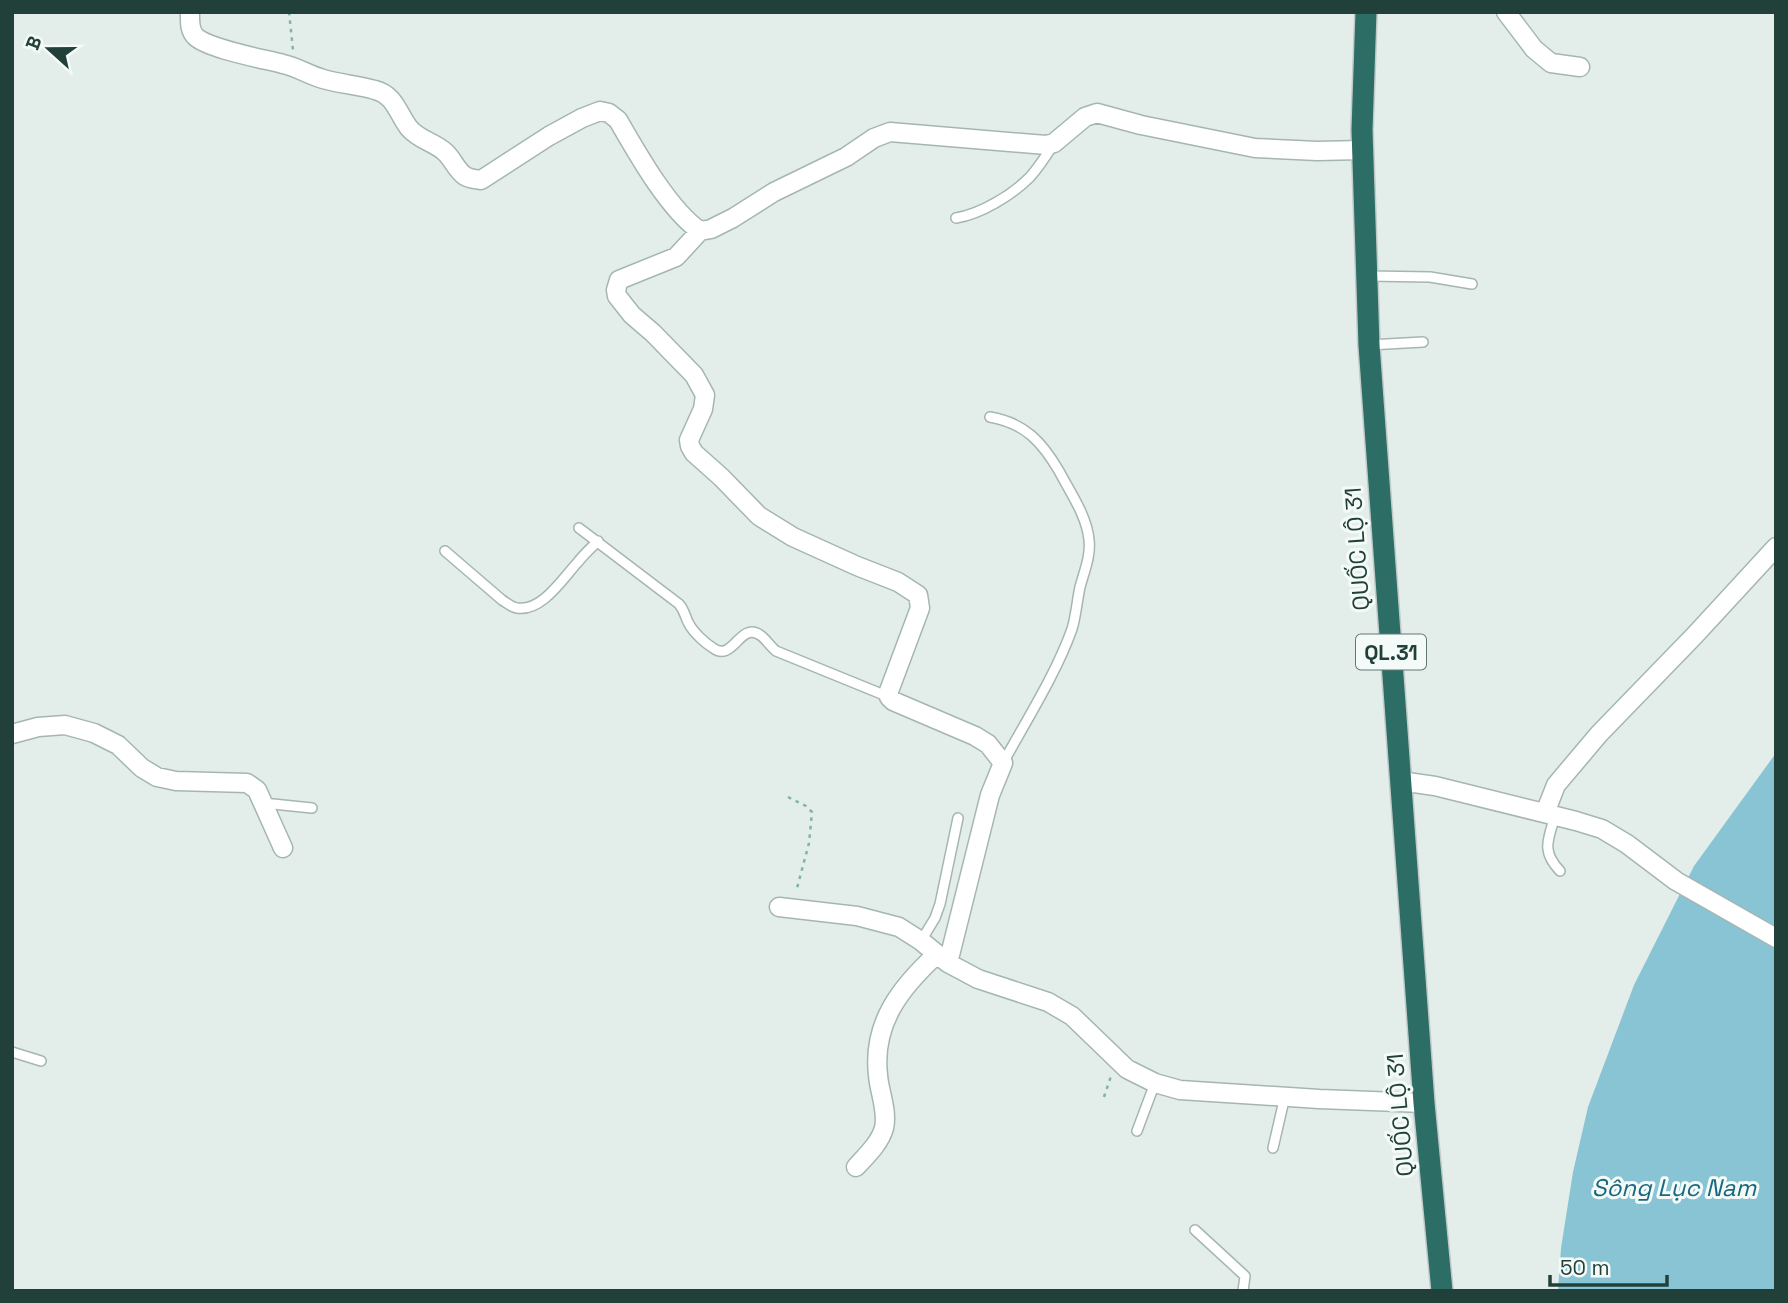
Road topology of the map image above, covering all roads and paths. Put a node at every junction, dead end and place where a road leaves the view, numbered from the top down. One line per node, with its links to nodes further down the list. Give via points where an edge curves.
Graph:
1 (190, 12): 6 (street, via 191,29 202,41)
2 (289, 12): 6 (path)
3 (1366, 12): 8 (highway, QUỐC LỘ 31 / QL.31)
4 (1506, 12): 5 (street, via 1551,63)
5 (1580, 67)
6 (295, 68): 10 (street, via 384,93 410,129 445,152 473,179 481,180 582,118 600,111 610,113 670,201)
7 (1054, 143): 8 (street, via 1085,117 1097,113 1255,148); 9 (lane, via 1020,185 982,210); 10 (street, via 1039,146 890,132 733,218)
8 (1363, 150): 11 (highway, QUỐC LỘ 31 / QL.31)
9 (956, 218)
10 (700, 231): 20 (street, via 676,257 619,280 617,296 701,385 705,403 689,440 694,453 759,516 793,537 918,595 920,608)
11 (1366, 276): 12 (lane, via 1430,277); 14 (highway, QUỐC LỘ 31 / QL.31)
12 (1472, 284)
13 (1423, 342): 14 (lane)
14 (1369, 345): 23 (highway, QUỐC LỘ 31 / QL.31)
15 (990, 417): 22 (lane, via 1015,423 1038,442 1070,491 1089,538 1073,626)
16 (579, 528): 17 (lane)
17 (598, 541): 19 (lane, via 545,599 526,608 502,600); 20 (lane, via 679,604 689,625 714,650 727,651 741,636 756,633 776,651)
18 (1776, 547): 27 (street, via 1599,734 1556,785)
19 (445, 551)
20 (889, 697): 22 (street, via 975,736)
21 (12, 734): 25 (street, via 65,725 81,729 118,745 157,777 247,783)
22 (1003, 763): 34 (street)
23 (1400, 781): 27 (street); 41 (highway, QUỐC LỘ 31 / QL.31)
24 (788, 797): 31 (path, via 812,812 808,843)
25 (263, 803): 26 (lane); 29 (street)
26 (312, 808)
27 (1550, 815): 30 (lane, via 1547,853); 32 (street, via 1602,830 1628,844 1676,881)
28 (958, 818): 33 (lane, via 940,904)
29 (283, 848)
30 (1560, 871)
31 (785, 908): 33 (street, via 858,916 899,927)
32 (1776, 937)
33 (921, 941): 34 (street)
34 (943, 958): 37 (street, via 978,979 1048,1002 1072,1016); 44 (street, via 914,975 883,1027 877,1073 885,1125)
35 (12, 1052): 36 (lane)
36 (41, 1062)
37 (1127, 1069): 38 (street); 40 (path, via 1111,1076)
38 (1154, 1083): 39 (street, via 1180,1090); 42 (lane)
39 (1284, 1096): 41 (street); 43 (lane)
40 (1104, 1097)
41 (1424, 1102): 47 (highway, QUỐC LỘ 31 / QL.31)
42 (1137, 1131)
43 (1273, 1148)
44 (856, 1167)
45 (1195, 1230): 46 (lane, via 1245,1276)
46 (1243, 1291)
47 (1442, 1291)

